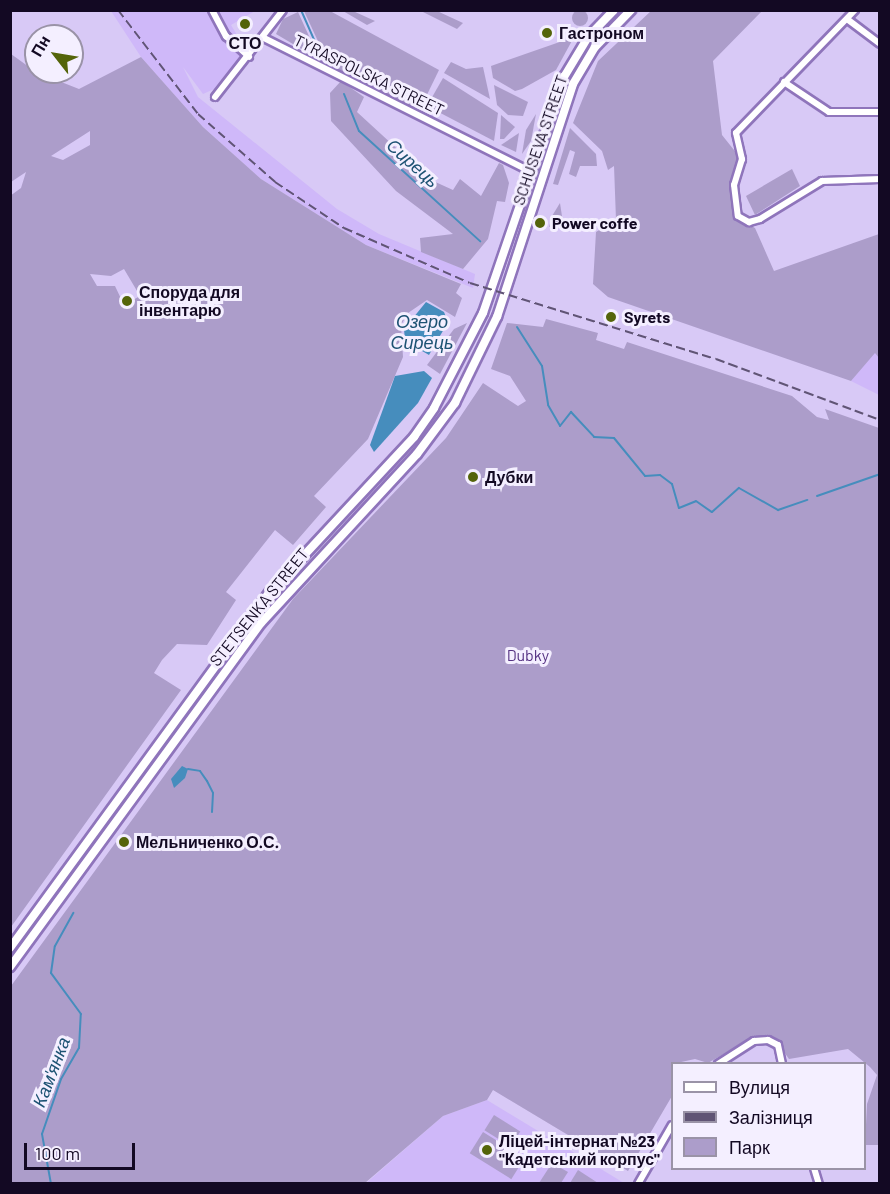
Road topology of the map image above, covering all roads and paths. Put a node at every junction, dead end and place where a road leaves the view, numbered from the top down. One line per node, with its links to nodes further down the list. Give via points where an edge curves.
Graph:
1 (212, 10): 9 (street, via 226,36)
2 (283, 10): 7 (street)
3 (614, 10): 13 (main road, SCHUSEVA STREET, via 573,60)
4 (631, 10): 15 (main road, SCHUSEVA STREET, via 595,46 573,84)
5 (855, 10): 6 (street)
6 (847, 19): 8 (street); 10 (street)
7 (264, 38): 9 (street); 13 (street, TYRASPOLSKA STREET)
8 (879, 44)
9 (249, 57): 11 (street)
10 (784, 82): 12 (street, via 829,112); 14 (street, via 736,133 741,159 734,185 738,216 748,222 808,186)
11 (215, 97)
12 (879, 112)
13 (530, 171): 16 (main road, SCHUSEVA STREET)
14 (879, 179)
15 (515, 262): 18 (main road, STETSENKA STREET, via 483,352 445,418 267,615)
16 (499, 263): 17 (main road, STETSENKA STREET, via 462,362 414,437 270,592)
17 (10, 948)
18 (10, 967)
19 (721, 1062): 20 (street, via 754,1041 768,1040 778,1045)
20 (782, 1062)
21 (671, 1127): 22 (street)
22 (638, 1184)

